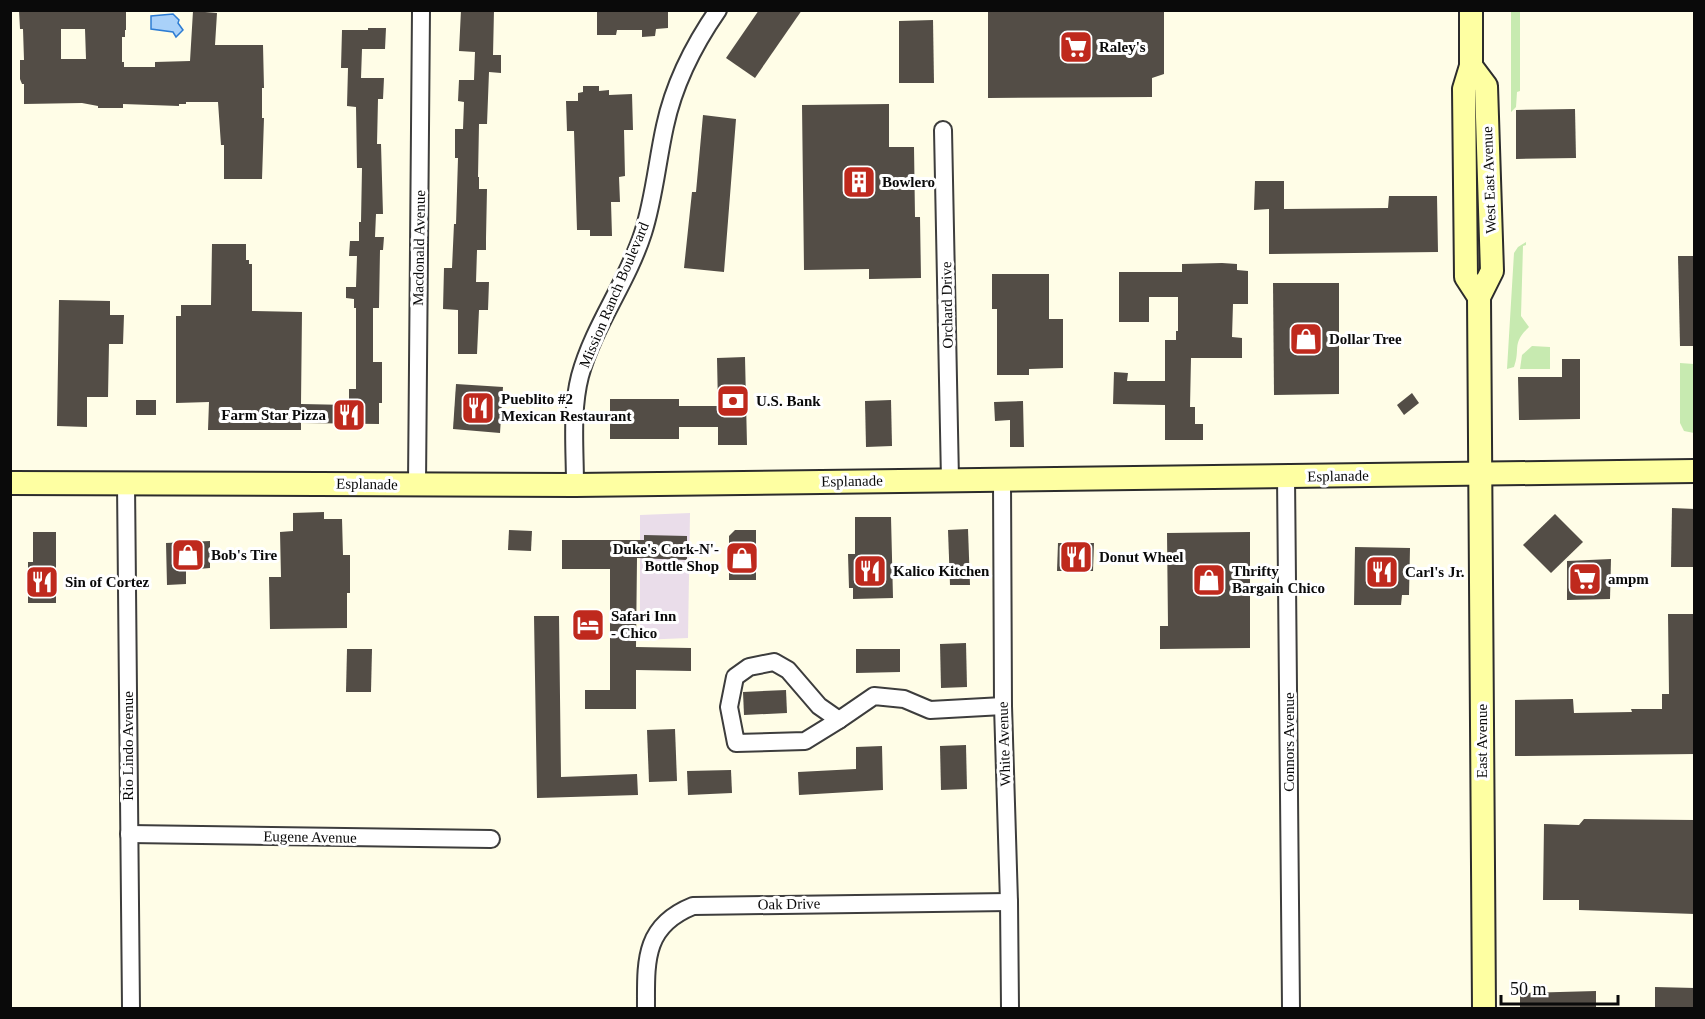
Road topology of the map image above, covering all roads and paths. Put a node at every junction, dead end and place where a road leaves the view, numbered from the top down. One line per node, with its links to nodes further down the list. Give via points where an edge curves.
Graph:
1 (421, 10): 12 (street, Macdonald Avenue)
2 (717, 10): 13 (street, Mission Ranch Boulevard, via 678,82 643,232 580,377 574,431)
3 (1472, 10): 6 (main road, West East Avenue, via 1471,66 1464,89 1466,277 1479,297)
4 (943, 130): 9 (street, Orchard Drive)
5 (1695, 471): 6 (main road, Esplanade)
6 (1480, 474): 7 (main road, Esplanade); 23 (main road, East Avenue)
7 (1286, 476): 8 (main road, Esplanade); 22 (street, Connors Avenue)
8 (1002, 479): 9 (main road, Esplanade); 14 (street, White Avenue)
9 (950, 480): 13 (main road, Esplanade)
10 (10, 483): 11 (main road, Esplanade)
11 (126, 483): 12 (main road, Esplanade); 16 (street, Rio Lindo Avenue)
12 (417, 485): 13 (main road, Esplanade)
13 (575, 485)
14 (1003, 706): 15 (street, via 930,710 904,699 874,696); 18 (street, White Avenue)
15 (838, 720): 15 (street, via 819,706 788,670 774,662 749,667 735,677 729,707 736,743 805,741)
16 (129, 834): 17 (street, Eugene Avenue); 19 (street, Rio Lindo Avenue)
17 (491, 839)
18 (1009, 902): 20 (street, Oak Drive, via 693,906 673,917 650,946); 21 (street, White Avenue)
19 (131, 1008)
20 (646, 1008)
21 (1010, 1008)
22 (1291, 1008)
23 (1484, 1008)

